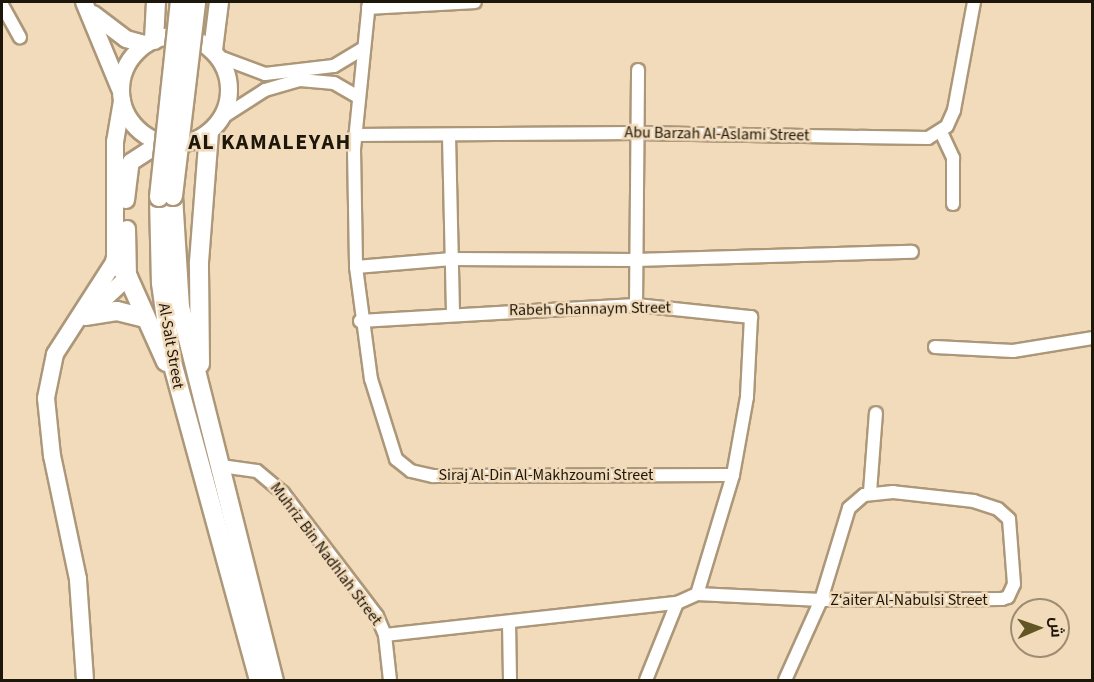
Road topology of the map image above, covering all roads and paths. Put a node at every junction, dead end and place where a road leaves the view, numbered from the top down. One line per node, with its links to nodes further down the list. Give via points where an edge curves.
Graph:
1 (156, 2): 11 (main road)
2 (180, 2): 25 (main road, Al-Salt Street, bridge)
3 (196, 2): 25 (main road, Al-Salt Street, bridge)
4 (219, 2): 13 (main road)
5 (475, 2): 8 (street)
6 (974, 2): 19 (street, via 954,110)
7 (2, 5): 10 (street)
8 (368, 5): 12 (street, Siraj Al-Din Al-Makhzoumi Street)
9 (86, 6): 11 (street, via 114,32); 16 (street)
10 (20, 37)
11 (150, 42): 13 (street, via 185,36); 16 (street, via 129,61)
12 (362, 49): 15 (street, via 334,66); 17 (street, Siraj Al-Din Al-Makhzoumi Street)
13 (215, 53): 15 (street, via 258,74); 18 (street, via 230,92)
14 (638, 70): 21 (street)
15 (300, 75): 17 (street, via 334,83); 18 (street, via 265,90)
16 (122, 97): 24 (street, via 135,127); 30 (street, via 115,142)
17 (358, 97): 22 (street, Siraj Al-Din Al-Makhzoumi Street)
18 (223, 117): 20 (street)
19 (941, 132): 21 (street, Abu Barzah Al-Aslami Street, via 928,138); 26 (street, via 953,158)
20 (209, 133): 24 (street, via 177,145); 40 (main road, via 200,262)
21 (636, 133): 23 (street, Abu Barzah Al-Aslami Street); 29 (street)
22 (355, 135): 23 (street, Abu Barzah Al-Aslami Street); 31 (street, Siraj Al-Din Al-Makhzoumi Street)
23 (449, 136): 28 (street)
24 (160, 142): 32 (street, via 144,150 128,170)
25 (166, 197): 40 (main road, Al-Salt Street, via 179,297); 41 (main road, Al-Salt Street, via 161,283)
26 (953, 204)
27 (912, 252): 29 (street)
28 (452, 259): 29 (street); 31 (street); 34 (street)
29 (635, 260): 33 (street)
30 (115, 261): 32 (main road); 36 (street)
31 (356, 267): 37 (street, Siraj Al-Din Al-Makhzoumi Street)
32 (128, 277): 35 (main road); 36 (street, via 108,300)
33 (636, 304): 34 (street, Rabeh Ghannaym Street); 44 (street, Rabeh Ghannaym Street, via 751,317 747,397)
34 (453, 312): 37 (street, Rabeh Ghannaym Street)
35 (145, 318): 36 (main road, via 117,311); 41 (main road)
36 (81, 319): 51 (street, via 55,354 46,398 52,456 78,579)
37 (360, 321): 44 (street, Siraj Al-Din Al-Makhzoumi Street, via 386,432 396,459 411,471 434,476)
38 (1092, 338): 39 (street, via 1013,351)
39 (935, 347)
40 (200, 389): 43 (main road, Al-Salt Street)
41 (181, 403): 52 (main road, Al-Salt Street, via 225,546)
42 (876, 413): 45 (street)
43 (221, 466): 50 (street, Muhriz Bin Nadhlah Street, via 247,467 270,479 377,616); 53 (main road, Al-Salt Street)
44 (734, 476): 46 (street, Rabeh Ghannaym Street)
45 (870, 492): 47 (street, Z‘aiter Al-Nabulsi Street, via 849,508); 47 (street, Z‘aiter Al-Nabulsi Street, via 974,501 998,509 1013,526 1013,591 1008,597 988,600)
46 (697, 594): 47 (street, Z‘aiter Al-Nabulsi Street); 48 (street, Z‘aiter Al-Nabulsi Street)
47 (820, 600): 57 (street, Z‘aiter Al-Nabulsi Street)
48 (677, 603): 49 (street, Z‘aiter Al-Nabulsi Street); 56 (street)
49 (509, 622): 50 (street, Z‘aiter Al-Nabulsi Street); 55 (street)
50 (385, 635): 54 (street, Muhriz Bin Nadhlah Street)
51 (85, 681)
52 (259, 681)
53 (274, 681)
54 (390, 681)
55 (510, 681)
56 (646, 681)
57 (785, 681)

